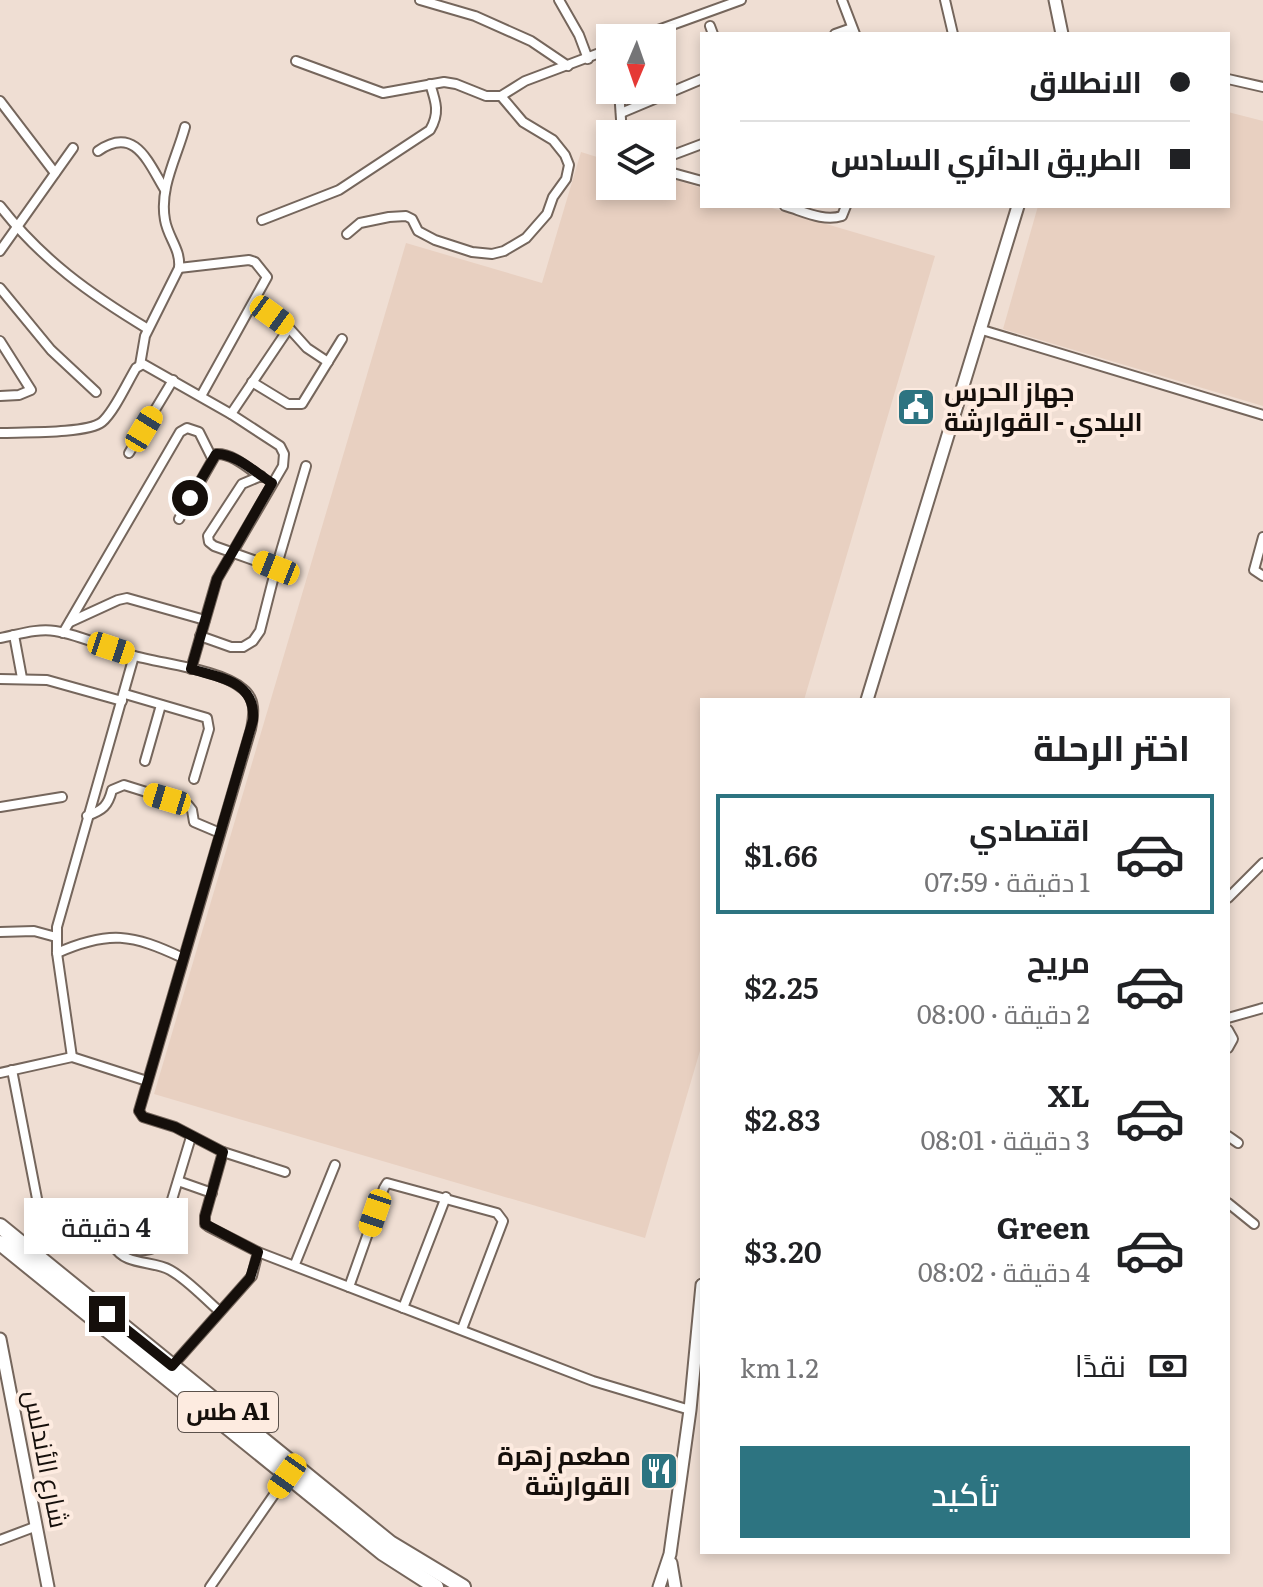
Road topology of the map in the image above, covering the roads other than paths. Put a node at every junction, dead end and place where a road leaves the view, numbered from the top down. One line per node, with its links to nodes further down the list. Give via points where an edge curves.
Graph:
1 (420, 0): 15 (street, via 475,16 531,41)
2 (559, 0): 13 (street)
3 (741, 0): 7 (street)
4 (842, 0): 9 (street)
5 (945, 0): 10 (street)
6 (1055, 0): 11 (main road)
7 (723, 2): 8 (street)
8 (670, 24)
9 (853, 31)
10 (953, 32)
11 (1062, 32)
12 (596, 55): 13 (street)
13 (588, 59): 15 (street)
14 (296, 61): 18 (street, via 383,93)
15 (568, 66): 20 (street)
16 (1230, 79): 19 (street)
17 (700, 80): 23 (street)
18 (430, 84): 20 (street, via 456,84); 38 (street, via 437,107 430,130 339,190)
19 (1263, 87)
20 (501, 96): 40 (street, via 523,122 553,140 569,165 547,214 526,238 504,251 472,252 418,231 406,216 360,223)
21 (0, 101): 30 (street)
22 (620, 104): 23 (street)
23 (621, 113): 24 (street)
24 (621, 120)
25 (185, 127): 33 (street)
26 (700, 145): 29 (street)
27 (73, 148): 30 (street)
28 (98, 151): 33 (street, via 112,141 126,140 148,161)
29 (676, 154)
30 (55, 173): 39 (street)
31 (676, 174): 32 (street)
32 (700, 180)
33 (166, 191): 42 (street, via 165,219)
34 (0, 206): 39 (street)
35 (792, 208): 36 (street, via 835,218)
36 (845, 208)
37 (1017, 208): 47 (main road)
38 (262, 220)
39 (16, 228): 41 (street); 46 (street, via 78,283)
40 (347, 234)
41 (0, 251)
42 (179, 268): 44 (street, via 253,261 267,280); 46 (street)
43 (0, 288): 54 (street, via 51,350)
44 (254, 303): 45 (street); 56 (street)
45 (289, 328): 50 (street); 53 (street)
46 (148, 329): 51 (street)
47 (979, 329): 58 (street); 81 (main road)
48 (342, 339): 50 (street)
49 (0, 341): 55 (street, via 31,390)
50 (328, 362): 53 (street, via 306,400 296,406)
51 (140, 365): 52 (street); 59 (street, via 96,426)
52 (173, 380): 56 (street); 60 (street)
53 (252, 382): 57 (street)
54 (96, 392)
55 (0, 396)
56 (201, 396): 57 (street)
57 (231, 414): 64 (street, via 282,450 283,466)
58 (1263, 415)
59 (0, 433)
60 (129, 453)
61 (212, 458): 63 (street, via 223,454); 65 (street); 71 (street, via 199,432 180,432)
62 (306, 466): 68 (street)
63 (261, 476): 64 (street); 67 (street, via 242,484 208,536 214,546)
64 (272, 483): 67 (street)
65 (179, 519)
66 (1263, 537): 69 (street, via 1254,570)
67 (233, 551): 68 (street); 70 (street, via 217,579)
68 (276, 568): 74 (street, via 253,641 231,647)
69 (1263, 576)
70 (205, 620): 71 (street, via 127,598); 74 (street)
71 (70, 622): 72 (street)
72 (63, 633): 73 (street); 76 (street)
73 (14, 635): 75 (street); 78 (street)
74 (200, 636): 77 (street)
75 (0, 638)
76 (134, 656): 77 (street); 80 (street)
77 (191, 669): 88 (street, via 240,686 253,705 251,729)
78 (22, 678): 79 (street); 80 (street)
79 (0, 679)
80 (123, 698): 82 (street); 87 (street)
81 (868, 698)
82 (161, 705): 83 (street); 84 (street, via 210,722)
83 (145, 761)
84 (194, 779)
85 (62, 797): 86 (street)
86 (0, 807)
87 (87, 816): 88 (street, via 102,810 112,790 124,785 188,805 194,822); 92 (street)
88 (220, 833): 94 (street)
89 (1263, 863): 90 (street)
90 (1230, 896)
91 (0, 932): 92 (street, via 34,931)
92 (56, 937): 93 (street)
93 (57, 953): 94 (street, via 94,938 117,936); 97 (street)
94 (183, 958): 100 (street)
95 (1262, 1009): 96 (street)
96 (1230, 1017)
97 (72, 1057): 98 (street); 100 (street)
98 (12, 1070): 99 (street); 113 (street, via 39,1209 46,1217)
99 (0, 1073)
100 (147, 1081): 101 (street, via 141,1116)
101 (191, 1137): 104 (street); 107 (street)
102 (1230, 1137): 103 (street)
103 (1238, 1143)
104 (223, 1152): 106 (street); 108 (street)
105 (335, 1165): 116 (street)
106 (285, 1172)
107 (178, 1181): 108 (street); 113 (street, via 158,1246)
108 (212, 1193): 115 (street, via 205,1224)
109 (446, 1197): 117 (street, via 387,1183); 119 (street); 121 (street, via 502,1217)
110 (1230, 1205): 111 (street)
111 (1254, 1224)
112 (0, 1226): 123 (highway, طس A1)
113 (114, 1246): 120 (street, via 121,1256 173,1271)
114 (3, 1249): 126 (highway, طس A1)
115 (258, 1252): 116 (street); 120 (street, via 252,1276)
116 (295, 1264): 117 (street)
117 (349, 1287): 119 (street)
118 (700, 1306): 125 (main road)
119 (403, 1308): 121 (street)
120 (219, 1311): 123 (street)
121 (462, 1329): 125 (street, via 610,1387)
122 (0, 1339): 124 (main road, شارع الأندلس)
123 (172, 1366): 127 (highway, طس A1)
124 (4, 1382): 128 (main road, شارع الأندلس)
125 (690, 1410): 130 (main road)
126 (287, 1476): 127 (highway, طس A1); 132 (street)
127 (307, 1484): 133 (highway, طس A1, via 383,1553); 134 (highway, طس A1)
128 (37, 1526): 129 (street); 131 (main road, شارع الأندلس)
129 (0, 1540)
130 (670, 1554): 135 (main road); 136 (main road)
131 (48, 1587)
132 (210, 1587)
133 (436, 1587)
134 (463, 1587)
135 (659, 1587)
136 (675, 1587)

